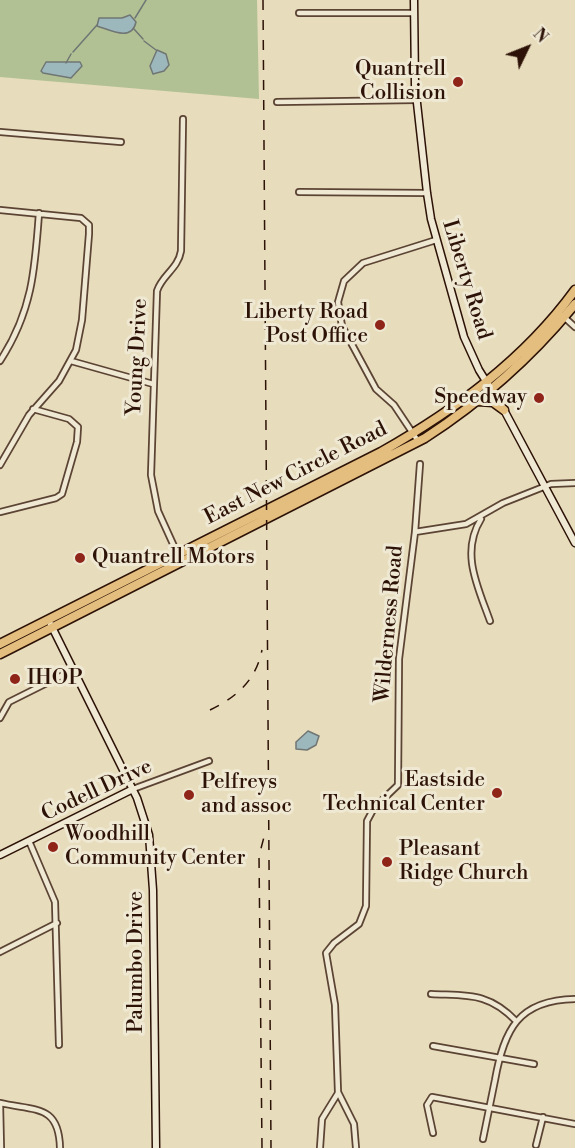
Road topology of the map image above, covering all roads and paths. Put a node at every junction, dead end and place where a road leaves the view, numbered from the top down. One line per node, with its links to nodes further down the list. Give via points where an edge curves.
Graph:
1 (414, 0): 3 (street, Liberty Road)
2 (299, 13): 3 (street)
3 (414, 13): 4 (street, Liberty Road)
4 (416, 100): 5 (street); 10 (street, Liberty Road)
5 (277, 102)
6 (183, 119): 20 (street, Young Drive, via 181,251 177,265 157,291)
7 (0, 132): 8 (street)
8 (121, 142)
9 (298, 192): 10 (street)
10 (427, 193): 13 (street, Liberty Road)
11 (0, 210): 12 (street)
12 (39, 213): 17 (street, via 27,310); 18 (street, via 74,216 87,222 81,329)
13 (436, 240): 19 (street, Liberty Road, via 464,337); 25 (street, via 363,263 344,282 338,302 342,326 375,389 394,405)
14 (575, 290): 15 (highway, East New Circle Road)
15 (567, 311): 16 (street); 19 (highway, East New Circle Road); 21 (highway, East New Circle Road, via 520,365)
16 (574, 326)
17 (0, 361)
18 (71, 361): 20 (street); 23 (street, via 59,381)
19 (487, 382): 21 (street, Liberty Road); 25 (highway, East New Circle Road)
20 (153, 384): 34 (street, Young Drive, via 152,485 158,511)
21 (492, 390): 22 (highway, East New Circle Road); 24 (street, Liberty Road)
22 (478, 401): 24 (highway, via 493,402); 25 (highway, East New Circle Road)
23 (33, 409): 26 (street); 30 (street, via 69,419 78,427 64,488 56,498)
24 (504, 410): 29 (street, Liberty Road)
25 (416, 438): 34 (highway, East New Circle Road)
26 (0, 465)
27 (420, 465): 32 (street)
28 (575, 483): 29 (street, Wilderness Road, via 553,483)
29 (546, 487): 31 (street, Wilderness Road, via 510,500); 33 (street, Liberty Road)
30 (0, 512)
31 (483, 517): 32 (street, Wilderness Road, via 466,525); 35 (street, via 472,540 471,565)
32 (415, 532): 54 (street, Wilderness Road, via 399,660 398,785 374,808 367,821 366,906 362,919 326,953 335,1005)
33 (575, 543)
34 (180, 558): 36 (highway, East New Circle Road)
35 (490, 621)
36 (50, 624): 37 (highway, East New Circle Road); 38 (highway, East New Circle Road); 39 (street, Palumbo Drive)
37 (0, 644)
38 (0, 654)
39 (73, 670): 40 (street, via 9,702); 42 (street, Palumbo Drive)
40 (0, 718)
41 (209, 761): 42 (street, Codell Drive)
42 (133, 789): 43 (street, Codell Drive); 64 (street, Palumbo Drive, via 147,827 153,863)
43 (29, 841): 44 (street, Codell Drive); 45 (street, via 53,893)
44 (0, 855)
45 (57, 923): 46 (street); 50 (street)
46 (0, 952)
47 (430, 994): 49 (street, via 484,997 496,1002)
48 (575, 999): 49 (street, via 550,1001)
49 (516, 1021): 52 (street, via 507,1033)
50 (59, 1046)
51 (433, 1046): 52 (street)
52 (499, 1057): 53 (street); 56 (street)
53 (534, 1064)
54 (338, 1092): 65 (street, via 320,1124); 66 (street, Wilderness Road, via 354,1124)
55 (0, 1103): 62 (street); 63 (street, via 51,1116 60,1130)
56 (489, 1107): 57 (street); 59 (street, via 432,1097 427,1105); 60 (street)
57 (543, 1117): 58 (street); 61 (street)
58 (575, 1124)
59 (433, 1133)
60 (483, 1139)
61 (536, 1145)
62 (1, 1148)
63 (60, 1148)
64 (156, 1148)
65 (320, 1148)
66 (356, 1148)

